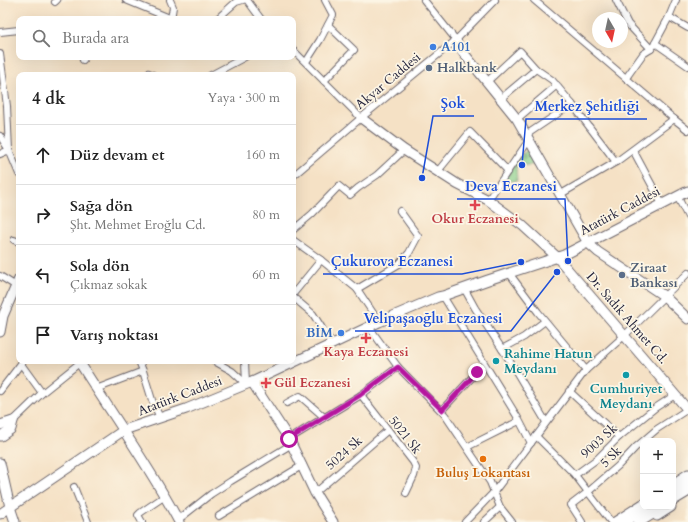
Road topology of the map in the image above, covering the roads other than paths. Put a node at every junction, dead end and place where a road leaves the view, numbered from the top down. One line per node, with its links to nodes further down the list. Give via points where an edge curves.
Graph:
1 (126, 0): 11 (street)
2 (170, 0): 12 (street, via 173,7)
3 (243, 0): 13 (street, via 236,2)
4 (247, 0): 14 (street)
5 (325, 0): 16 (street, via 333,16)
6 (424, 0): 20 (street)
7 (495, 0): 20 (street, Akyar Caddesi)
8 (534, 0): 31 (street)
9 (616, 0): 22 (street, via 628,24)
10 (676, 0): 15 (street)
11 (164, 16)
12 (172, 16)
13 (220, 16)
14 (259, 16)
15 (670, 17): 17 (street); 21 (street)
16 (328, 25): 26 (street); 32 (street, via 354,50)
17 (688, 28)
18 (16, 30): 19 (street)
19 (0, 32)
20 (456, 40): 30 (street, via 462,42); 36 (street, Akyar Caddesi); 37 (street, via 458,46)
21 (655, 43): 22 (street); 27 (street)
22 (651, 49): 31 (street, via 643,54)
23 (296, 53): 26 (street)
24 (0, 54): 42 (street, via 7,106)
25 (239, 60): 29 (street)
26 (306, 62): 32 (street)
27 (688, 66)
28 (536, 69): 30 (street, via 520,51); 33 (street); 34 (street)
29 (217, 72)
30 (491, 78): 34 (street)
31 (626, 78): 38 (street)
32 (324, 81): 36 (street)
33 (557, 86): 35 (street); 37 (street)
34 (505, 95): 37 (street, via 517,110)
35 (572, 104): 41 (street); 46 (street)
36 (361, 118): 43 (street, Dr. Sadık Ahmet Cd.); 50 (street, Akyar Caddesi)
37 (517, 119): 41 (street)
38 (674, 119): 39 (street); 44 (street)
39 (688, 130)
40 (0, 136): 42 (street)
41 (527, 138): 49 (street); 52 (street)
42 (9, 150): 45 (street); 47 (street)
43 (404, 150): 48 (street, Dr. Sadık Ahmet Cd.); 58 (street, via 350,196 339,186)
44 (633, 150): 46 (street); 55 (street)
45 (0, 154)
46 (616, 162): 52 (street)
47 (16, 167)
48 (438, 171): 49 (street, via 470,132); 54 (street, Dr. Sadık Ahmet Cd.)
49 (508, 171): 54 (street)
50 (296, 173)
51 (688, 191): 53 (street, Atatürk Caddesi)
52 (561, 194): 60 (street)
53 (678, 196): 55 (street, Atatürk Caddesi); 57 (street)
54 (488, 200): 61 (street, Dr. Sadık Ahmet Cd., via 522,225)
55 (662, 204): 60 (street, Atatürk Caddesi)
56 (400, 211): 69 (street, via 418,236 409,253 399,264)
57 (688, 217)
58 (296, 227)
59 (296, 242): 62 (street)
60 (588, 243): 61 (street, Atatürk Caddesi); 72 (street)
61 (557, 258): 63 (street, Atatürk Caddesi); 79 (street, Dr. Sadık Ahmet Cd.)
62 (321, 260): 69 (street); 70 (street)
63 (509, 273): 68 (street, Atatürk Caddesi); 75 (street)
64 (688, 273): 72 (street)
65 (0, 276): 66 (street)
66 (16, 281)
67 (16, 287): 78 (street, via 3,316)
68 (464, 288): 71 (street, Atatürk Caddesi); 81 (street)
69 (357, 289): 76 (street)
70 (296, 292)
71 (443, 296): 76 (street, Atatürk Caddesi); 108 (street)
72 (664, 296): 74 (street); 79 (street)
73 (296, 299): 80 (street, via 313,314)
74 (688, 319)
75 (545, 321): 81 (street); 92 (street)
76 (379, 322): 77 (street, Atatürk Caddesi)
77 (369, 327): 80 (street, Atatürk Caddesi); 91 (street)
78 (0, 332)
79 (625, 335): 92 (street); 101 (street, Dr. Sadık Ahmet Cd.)
80 (332, 344): 82 (street, Atatürk Caddesi)
81 (502, 349): 109 (street)
82 (296, 361)
83 (21, 364): 97 (street)
84 (23, 364): 99 (street)
85 (78, 364): 99 (street)
86 (81, 364): 96 (street)
87 (140, 364): 93 (street)
88 (219, 364): 95 (street)
89 (245, 364): 95 (street)
90 (289, 364): 95 (street, Atatürk Caddesi)
91 (398, 367): 100 (street); 103 (street)
92 (586, 370): 98 (street)
93 (143, 371): 96 (street); 106 (street)
94 (477, 372): 103 (street)
95 (248, 383): 106 (street, Atatürk Caddesi); 115 (street)
96 (96, 389): 110 (street)
97 (0, 391)
98 (569, 391): 109 (street); 114 (street)
99 (42, 393): 107 (street)
100 (360, 395): 105 (street); 111 (street, 5021 Sk)
101 (675, 395): 104 (street, Dr. Sadık Ahmet Cd.); 114 (street, 9003 Sk)
102 (287, 403): 105 (street, via 300,396)
103 (442, 410): 117 (street)
104 (688, 410): 129 (street, 5 Sk, via 657,429)
105 (324, 417): 115 (street)
106 (160, 418): 110 (street, Atatürk Caddesi)
107 (13, 421): 112 (street, via 11,429)
108 (519, 421): 116 (street); 117 (street)
109 (546, 422): 113 (street)
110 (124, 430): 131 (street); 136 (street, Atatürk Caddesi)
111 (388, 430): 127 (street, 5021 Sk, via 416,468); 130 (street, 5024 Sk)
112 (0, 431)
113 (536, 436): 116 (street); 121 (street)
114 (618, 437): 121 (street, 9003 Sk, via 597,459)
115 (290, 442): 119 (street); 144 (street, via 211,494)
116 (531, 443): 128 (street)
117 (466, 447): 128 (street)
118 (0, 463): 136 (street)
119 (303, 465): 130 (street); 142 (street)
120 (688, 474): 123 (street)
121 (575, 476): 129 (street)
122 (688, 481): 125 (main road)
123 (676, 482)
124 (74, 487): 143 (street)
125 (676, 488)
126 (688, 491): 133 (main road)
127 (406, 492)
128 (494, 492): 137 (street); 148 (street)
129 (588, 492): 151 (street, 5 Sk, via 571,505); 152 (street)
130 (315, 493): 147 (street)
131 (166, 496): 144 (street); 146 (street, via 138,515)
132 (688, 496): 134 (street)
133 (676, 498)
134 (676, 504)
135 (640, 506): 153 (street)
136 (10, 507): 141 (street, Atatürk Caddesi); 145 (street)
137 (500, 507): 149 (street); 150 (street)
138 (642, 510): 154 (main road)
139 (658, 510): 155 (main road)
140 (666, 510): 156 (street)
141 (0, 514)
142 (219, 516)
143 (86, 521)
144 (179, 521)
145 (15, 522)
146 (142, 522)
147 (333, 522)
148 (465, 522)
149 (484, 522)
150 (512, 522)
151 (582, 522)
152 (611, 522)
153 (615, 522)
154 (624, 522)
155 (640, 522)
156 (648, 522)

